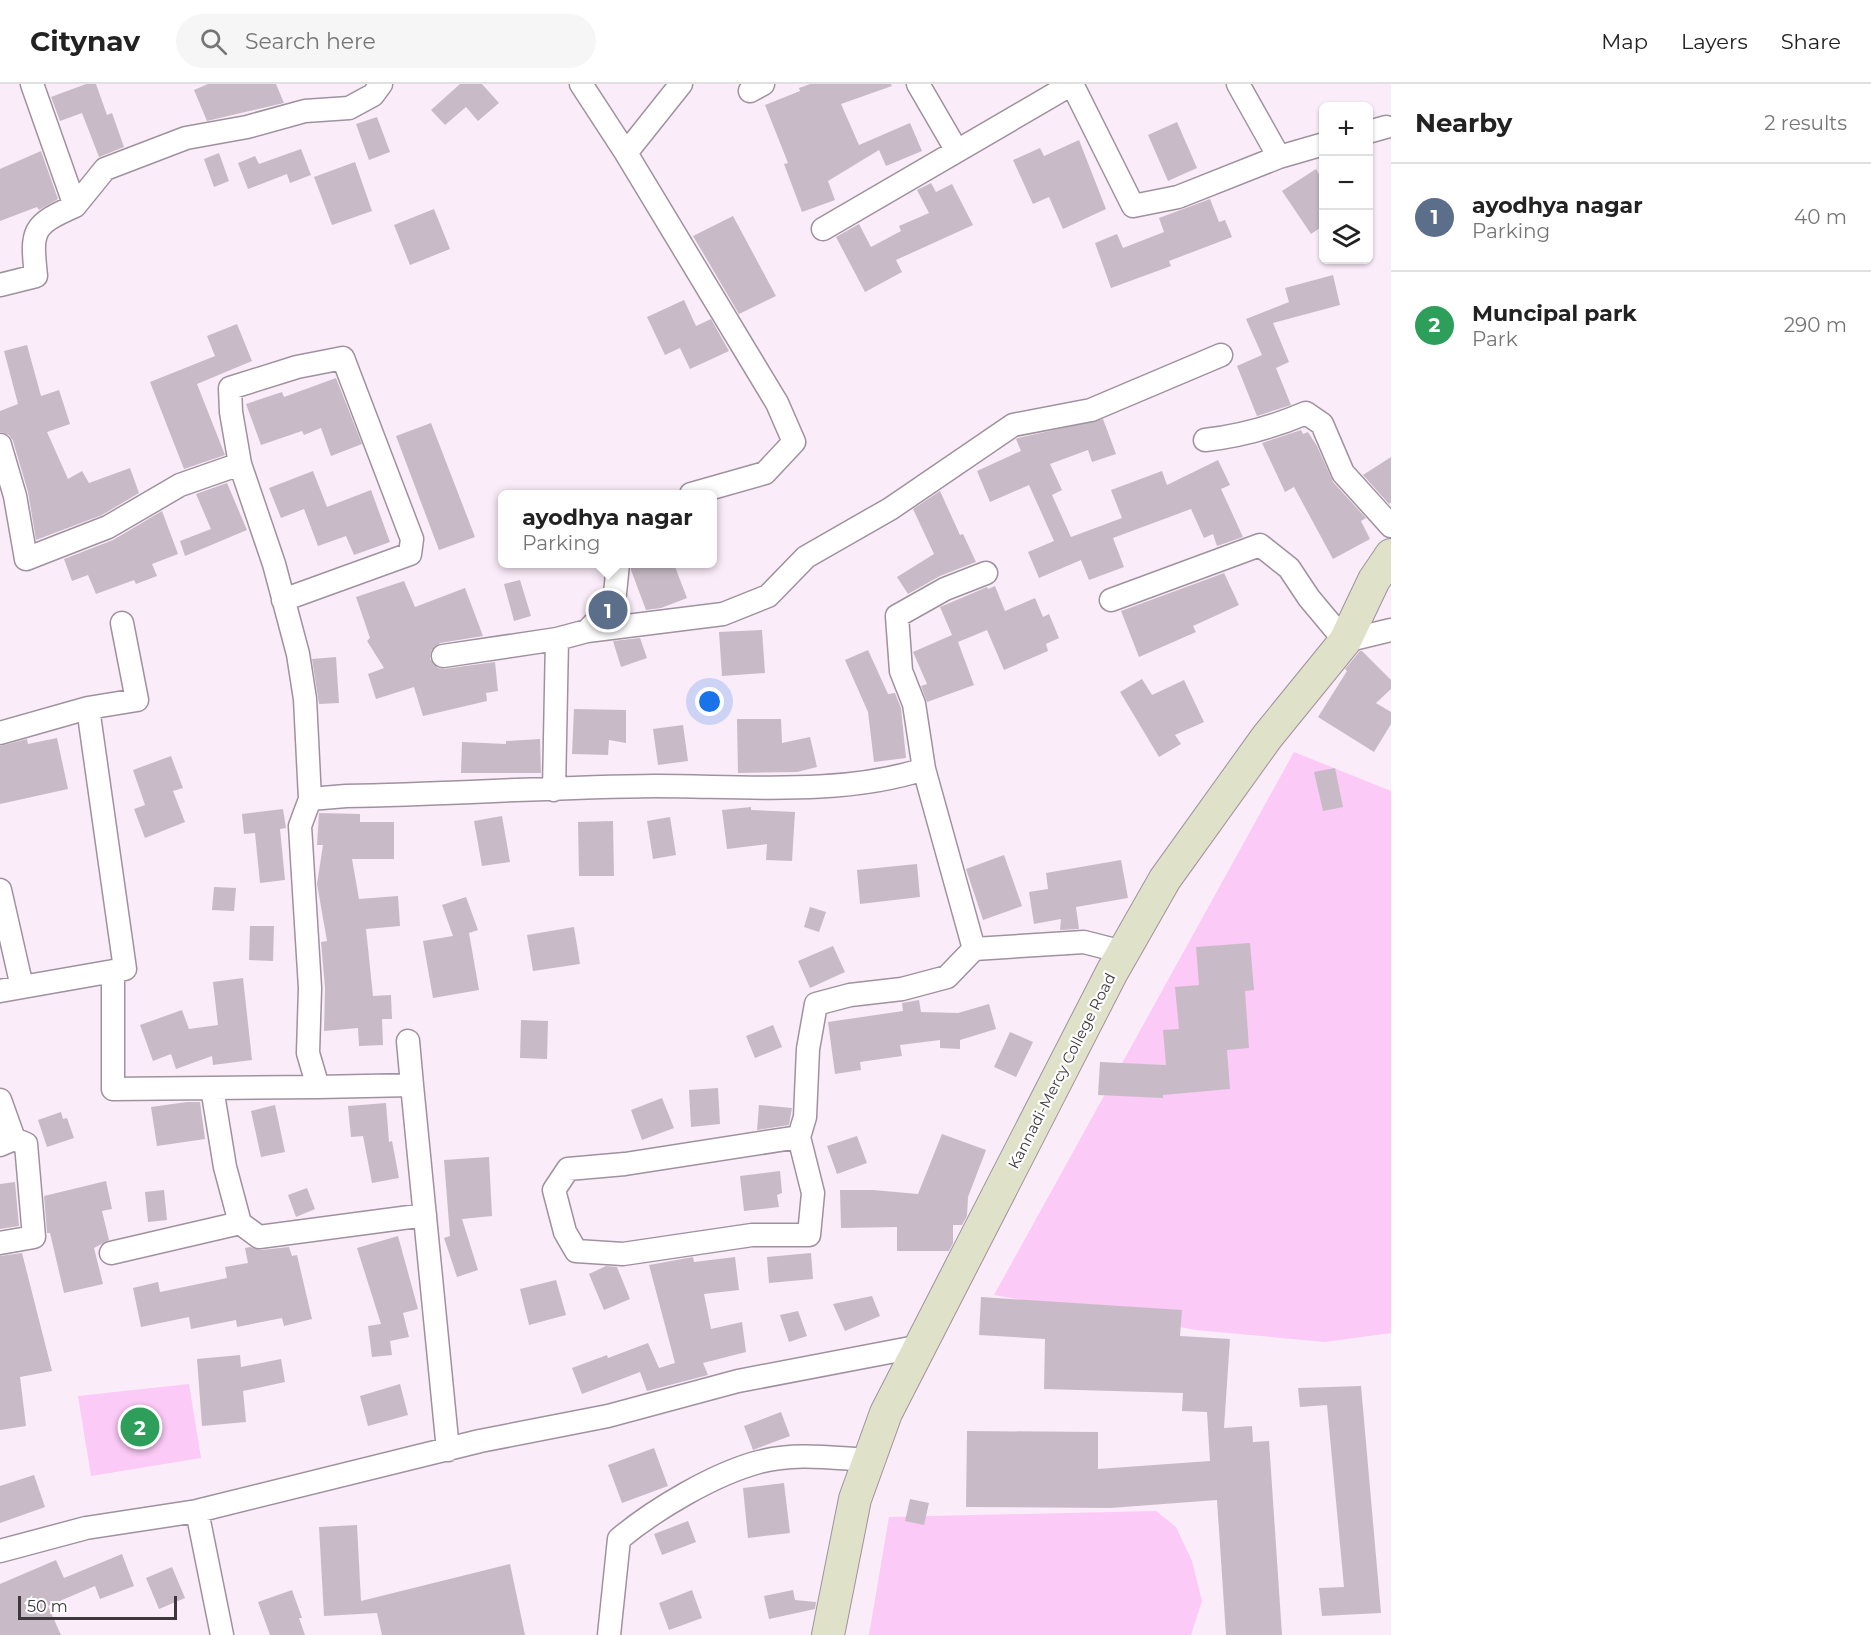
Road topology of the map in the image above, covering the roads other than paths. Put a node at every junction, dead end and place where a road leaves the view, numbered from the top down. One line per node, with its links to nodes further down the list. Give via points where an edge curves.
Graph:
1 (32, 84): 12 (street)
2 (381, 84): 12 (street, via 373,95 350,108 305,111 186,138 105,169)
3 (580, 84): 10 (street)
4 (681, 84): 10 (street)
5 (918, 84): 9 (street)
6 (1072, 84): 9 (street); 11 (street, via 1132,206 1178,197)
7 (1238, 84): 11 (street)
8 (1319, 145): 11 (street)
9 (957, 151): 13 (street)
10 (626, 153): 19 (street, via 777,403 794,442 765,474)
11 (1279, 157)
12 (75, 206): 14 (street, via 46,219 32,240 36,276)
13 (824, 229)
14 (0, 285)
15 (1221, 356): 28 (street, via 1091,410 1013,425 890,509 806,557 768,596 723,614)
16 (1205, 440): 20 (street, via 1237,436 1306,413 1322,424 1342,473)
17 (0, 445): 18 (street, via 15,496 26,559 108,527 180,485)
18 (240, 464): 24 (street); 24 (street, via 230,388 297,366 343,358 411,539 410,554)
19 (708, 490)
20 (1391, 526)
21 (1391, 555): 30 (main road, Kannadi-Mercy College Road, via 1374,580)
22 (618, 568): 28 (street, via 614,603)
23 (986, 573): 34 (street, via 945,589 897,616 901,671 914,704)
24 (283, 600): 36 (street, via 305,699)
25 (1111, 600): 30 (street, via 1260,545 1289,568)
26 (122, 622): 32 (street, via 137,700)
27 (1391, 630): 30 (street)
28 (587, 631): 29 (street)
29 (556, 639): 31 (street); 35 (street)
30 (1345, 641): 39 (main road, Kannadi-Mercy College Road, via 1267,737 1165,879)
31 (443, 656)
32 (88, 708): 33 (street); 40 (street, via 125,969)
33 (0, 733)
34 (924, 769): 35 (street, via 900,777 800,787); 38 (street)
35 (554, 790): 36 (street)
36 (310, 800): 45 (street, via 300,826 310,988 308,1053)
37 (0, 890): 41 (street)
38 (974, 949): 39 (street, via 1084,942); 48 (street, via 947,977 816,1004 808,1049 805,1117)
39 (1123, 952): 54 (main road, Kannadi-Mercy College Road)
40 (112, 971): 41 (street); 46 (street, via 113,1089)
41 (22, 987): 42 (street)
42 (0, 991)
43 (408, 1041): 44 (street)
44 (412, 1085): 45 (street); 50 (street)
45 (318, 1087): 46 (street)
46 (212, 1088): 51 (street, via 225,1167)
47 (0, 1101): 49 (street)
48 (799, 1137): 48 (street, via 568,1169 554,1190 565,1232 576,1251 623,1254 752,1235 809,1235 813,1193)
49 (7, 1142): 52 (street, via 26,1143 34,1237)
50 (425, 1215): 51 (street, via 260,1237); 55 (street)
51 (240, 1223): 53 (street)
52 (0, 1243)
53 (111, 1253)
54 (921, 1346): 55 (street, via 738,1381 608,1416); 56 (main road, Kannadi-Mercy College Road, via 886,1413)
55 (448, 1450): 57 (street)
56 (869, 1460): 60 (street, via 808,1456 759,1462 646,1517 620,1539); 61 (main road, Kannadi-Mercy College Road, via 855,1499)
57 (197, 1511): 58 (street, via 86,1528); 59 (street)
58 (0, 1551)
59 (222, 1635)
60 (609, 1635)
61 (828, 1635)

